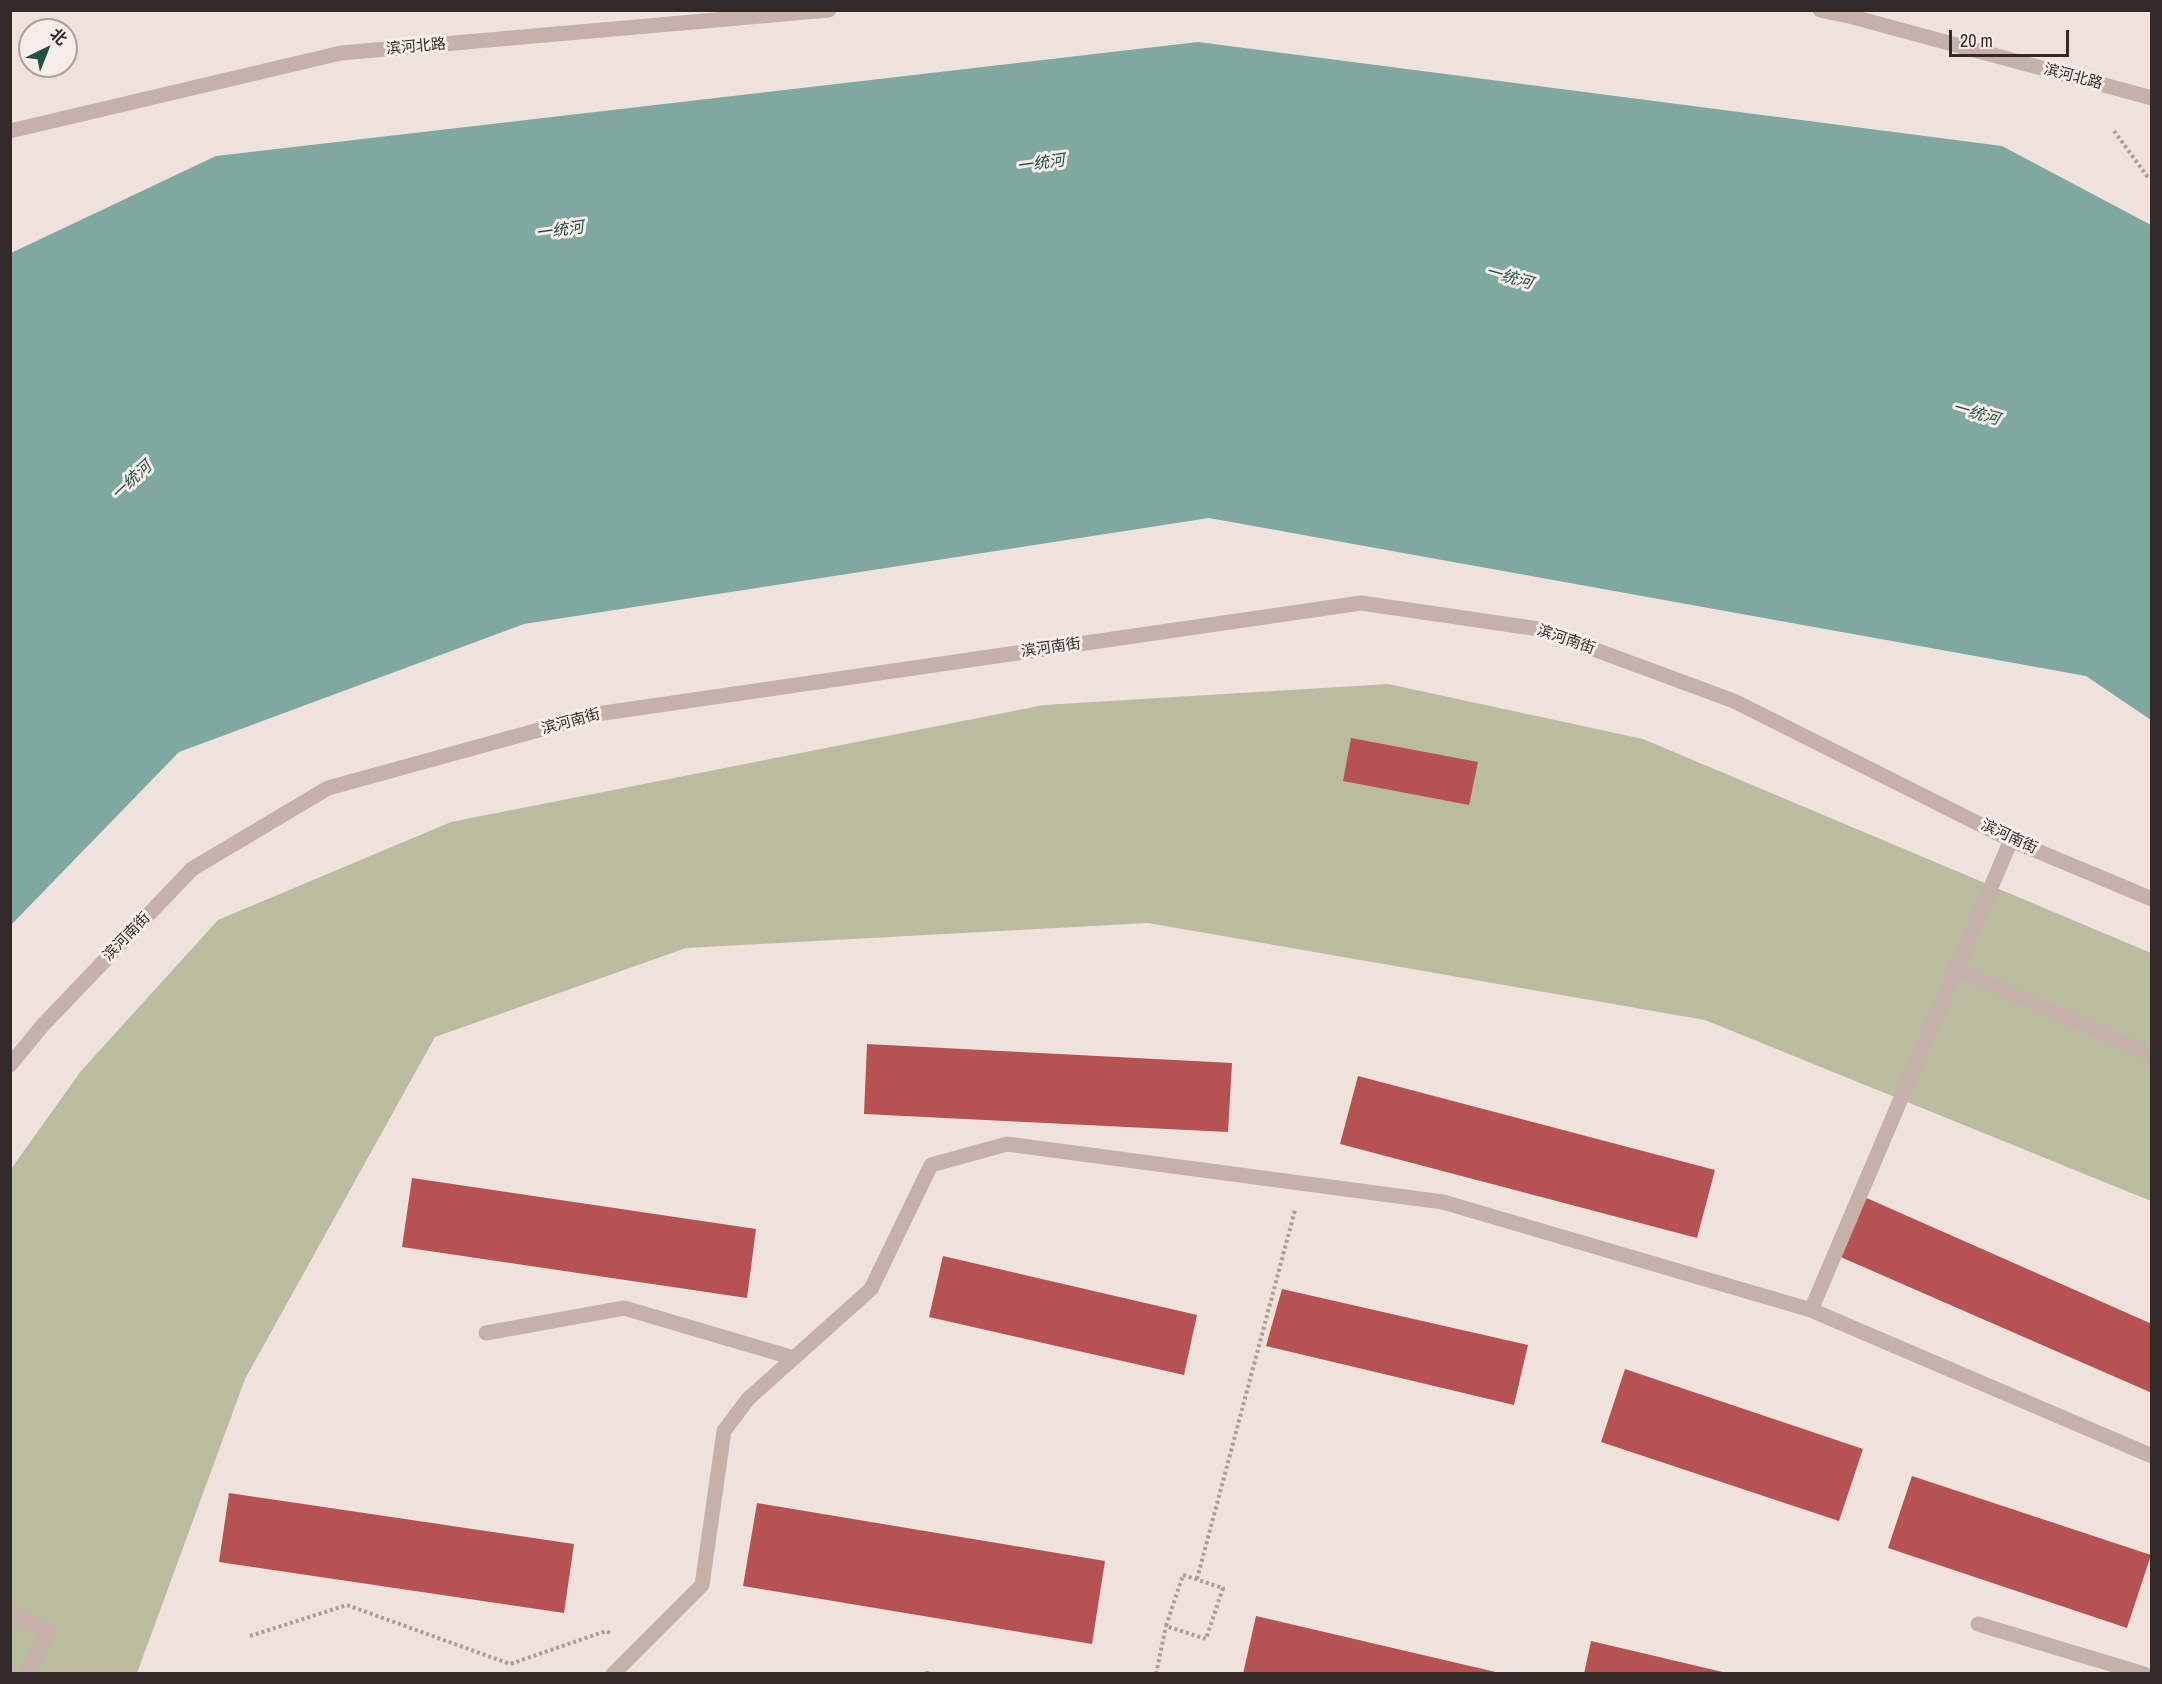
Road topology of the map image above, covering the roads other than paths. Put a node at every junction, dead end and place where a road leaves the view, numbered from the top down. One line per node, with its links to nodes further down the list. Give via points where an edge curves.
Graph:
1 (829, 10): 5 (street, 滨河北路, via 341,53)
2 (1820, 10): 3 (street, 滨河北路)
3 (1853, 14): 4 (street, 滨河北路)
4 (2151, 98)
5 (10, 131)
6 (2011, 840): 7 (street, 滨河南街); 8 (street); 10 (street, 滨河南街, via 1734,701 1539,629 1361,603 597,714 328,788 192,869 43,1025)
7 (2151, 899)
8 (1956, 969): 9 (street); 11 (street)
9 (2151, 1055)
10 (10, 1065)
11 (1811, 1310): 13 (street, via 1443,1202 1007,1144 931,1165 871,1289); 14 (street)
12 (486, 1333): 13 (street, via 624,1308)
13 (794, 1358): 18 (street, via 748,1399 724,1431 702,1585)
14 (2151, 1456)
15 (10, 1612): 17 (street, via 49,1632)
16 (1978, 1624): 19 (street)
17 (26, 1674)
18 (613, 1674)
19 (2144, 1674)

